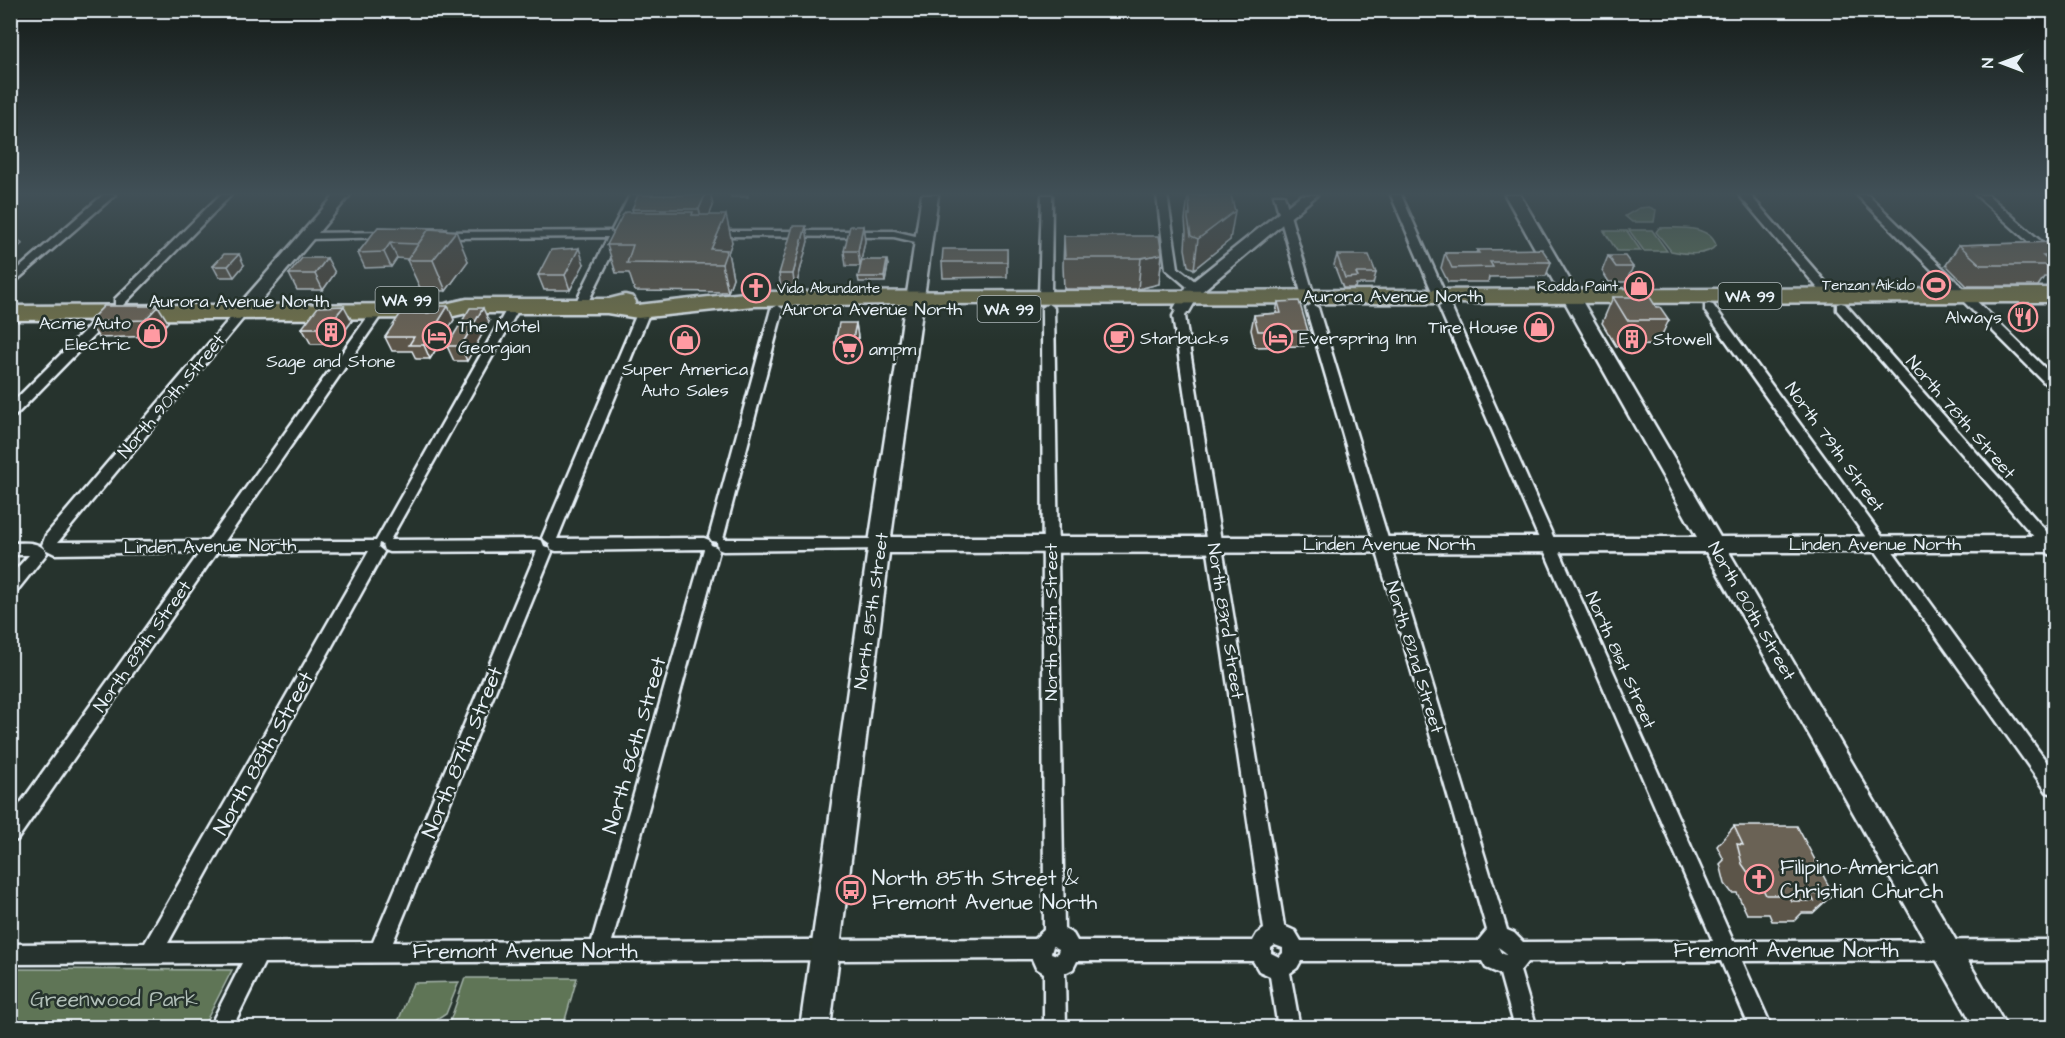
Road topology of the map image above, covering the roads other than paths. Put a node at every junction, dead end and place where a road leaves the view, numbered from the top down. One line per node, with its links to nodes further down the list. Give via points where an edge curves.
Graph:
1 (55, 243): 16 (street)
2 (178, 243): 34 (street)
3 (301, 243): 29 (street, North 90th Street)
4 (612, 243): 31 (street)
5 (924, 243): 24 (street, North 85th Street)
6 (1047, 243): 36 (street, North 84th Street)
7 (1169, 243): 18 (street, via 1172,269)
8 (1253, 243): 18 (street)
9 (1293, 243): 22 (street, North 82nd Street)
10 (1417, 243): 23 (street, North 81st Street)
11 (1539, 243): 25 (street, North 80th Street)
12 (1786, 243): 19 (street, North 78th Street)
13 (1911, 243): 20 (street)
14 (2037, 243): 15 (street)
15 (2055, 259)
16 (10, 283)
17 (2055, 295): 20 (highway, Aurora Avenue North / WA 99)
18 (1190, 297): 22 (highway, Aurora Avenue North / WA 99); 36 (highway, Aurora Avenue North / WA 99); 44 (street, North 83rd Street, via 1179,316)
19 (1836, 301): 20 (highway, Aurora Avenue North / WA 99); 25 (highway, Aurora Avenue North / WA 99); 37 (highway, Aurora Avenue North / WA 99); 55 (street, North 78th Street)
20 (1970, 301): 35 (highway, Aurora Avenue North / WA 99); 42 (street)
21 (88, 302): 26 (highway, Aurora Avenue North / WA 99); 34 (highway, Aurora Avenue North / WA 99); 41 (highway, via 78,307)
22 (1310, 302): 23 (highway, Aurora Avenue North / WA 99); 48 (street, North 82nd Street)
23 (1442, 302): 25 (highway, Aurora Avenue North / WA 99); 45 (street, North 81st Street)
24 (914, 303): 28 (highway, Aurora Avenue North / WA 99, via 753,298); 36 (highway, Aurora Avenue North / WA 99); 38 (highway, Aurora Avenue North / WA 99); 54 (street, North 85th Street)
25 (1573, 303): 37 (highway, Aurora Avenue North / WA 99); 49 (street, North 80th Street)
26 (10, 304)
27 (515, 305): 30 (highway, Aurora Avenue North / WA 99); 31 (highway, Aurora Avenue North / WA 99); 52 (street, North 88th Street)
28 (733, 305): 33 (highway, Aurora Avenue North / WA 99); 38 (highway, Aurora Avenue North / WA 99, via 750,310)
29 (247, 306): 30 (highway, Aurora Avenue North / WA 99, via 452,300); 34 (highway, Aurora Avenue North / WA 99); 39 (highway, Aurora Avenue North / WA 99); 56 (street, North 90th Street)
30 (467, 306): 39 (highway, Aurora Avenue North / WA 99, via 445,311)
31 (579, 306): 32 (highway, Aurora Avenue North / WA 99)
32 (609, 306): 33 (highway, Aurora Avenue North / WA 99, via 621,302 672,301); 40 (highway, Aurora Avenue North / WA 99)
33 (688, 306): 40 (highway, Aurora Avenue North / WA 99)
34 (115, 307): 41 (highway, Aurora Avenue North / WA 99); 43 (street)
35 (2055, 307)
36 (1047, 308): 47 (street, North 84th Street)
37 (1709, 308): 50 (street, North 79th Street)
38 (777, 309): 46 (street, North 86th Street)
39 (378, 311): 51 (street, North 89th Street)
40 (644, 311): 53 (street, North 87th Street)
41 (22, 313)
42 (2055, 384)
43 (10, 413)
44 (1214, 543): 47 (street, Linden Avenue North); 48 (street, Linden Avenue North); 61 (street, North 83rd Street)
45 (1548, 543): 48 (street, Linden Avenue North); 49 (street, Linden Avenue North); 65 (street, North 81st Street)
46 (714, 544): 53 (street, Linden Avenue North); 54 (street, Linden Avenue North); 68 (street, North 86th Street)
47 (1051, 544): 54 (street, Linden Avenue North); 64 (street, North 84th Street)
48 (1381, 544): 62 (street, North 82nd Street)
49 (1714, 544): 50 (street, Linden Avenue North); 66 (street, North 80th Street)
50 (1882, 544): 55 (street, Linden Avenue North); 59 (street, North 79th Street)
51 (212, 545): 52 (street, Linden Avenue North); 56 (street, Linden Avenue North); 60 (street, North 89th Street)
52 (380, 545): 53 (street, Linden Avenue North); 72 (street, North 88th Street)
53 (547, 545): 70 (street, North 87th Street)
54 (880, 545): 63 (street, North 85th Street)
55 (2053, 546)
56 (44, 548): 57 (street, Linden Avenue North); 58 (street, North 90th Street)
57 (10, 549)
58 (10, 588)
59 (2055, 786)
60 (10, 834)
61 (1275, 935): 69 (street, via 1265,939); 74 (street, via 1289,942)
62 (1493, 944): 74 (street); 75 (street, via 1512,943)
63 (825, 949): 64 (street, Fremont Avenue North); 68 (street, Fremont Avenue North); 77 (street, North 85th Street)
64 (1050, 950): 69 (street, via 1064,939 1070,951); 78 (street, North 84th Street)
65 (1726, 950): 66 (street, Fremont Avenue North); 75 (street, Fremont Avenue North); 81 (street, North 81st Street)
66 (1947, 950): 67 (street, Fremont Avenue North); 82 (street, North 80th Street)
67 (2055, 950)
68 (599, 951): 70 (street, Fremont Avenue North)
69 (1260, 951): 74 (street, via 1266,962)
70 (379, 952): 73 (street, Fremont Avenue North)
71 (10, 954): 72 (street, Fremont Avenue North)
72 (150, 954): 73 (street, Fremont Avenue North)
73 (258, 954): 76 (street)
74 (1287, 959): 79 (street)
75 (1512, 959): 80 (street)
76 (220, 1028)
77 (815, 1028)
78 (1055, 1028)
79 (1289, 1028)
80 (1526, 1028)
81 (1761, 1028)
82 (1992, 1028)

